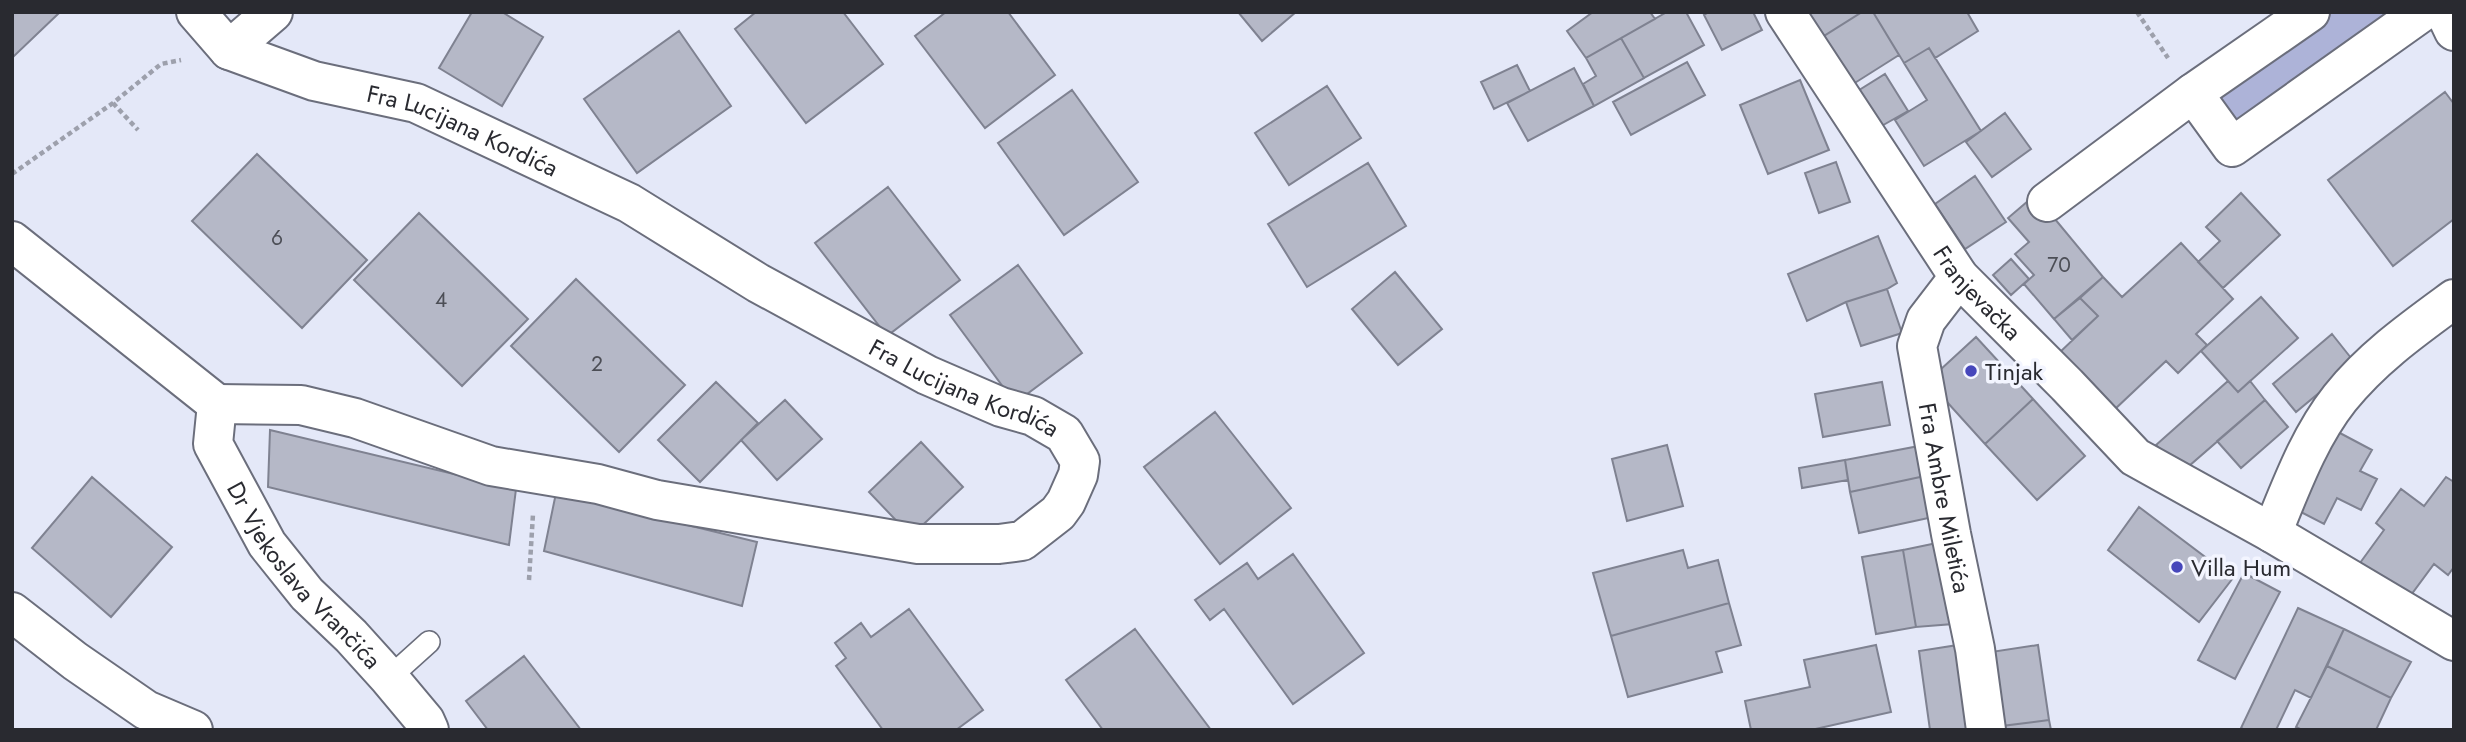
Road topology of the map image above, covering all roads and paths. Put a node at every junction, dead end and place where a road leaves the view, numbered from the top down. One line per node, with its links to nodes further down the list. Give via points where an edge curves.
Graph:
1 (196, 12): 9 (street)
2 (273, 12): 9 (street)
3 (1785, 12): 16 (street, Franjevačka)
4 (2137, 12): 10 (path)
5 (2310, 12): 10 (street)
6 (2422, 12): 10 (street, via 2232,147)
7 (2445, 12): 8 (street)
8 (2454, 31)
9 (229, 50): 11 (path, via 161,64); 19 (street, Fra Lucijana Kordića, via 314,81 415,103 629,203 758,283 927,375 1033,416 1064,434 1080,461 1078,475 1058,513 1022,541 999,544 918,544 657,500)
10 (2193, 93): 14 (street)
11 (113, 103): 12 (path); 13 (path)
12 (138, 130)
13 (12, 174)
14 (2047, 201)
15 (12, 241): 18 (street)
16 (1959, 277): 20 (street, Franjevačka, via 2135,457); 28 (street, Fra Ambre Miletića, via 1926,320 1917,346)
17 (2454, 299): 20 (street, via 2386,350 2340,398 2308,448)
18 (217, 404): 19 (street, Fra Lucijana Kordića, via 301,405 355,418 491,466); 25 (street, Dr Vjekoslava Vrančića, via 213,444 267,544 307,594)
19 (536, 473): 21 (path)
20 (2272, 533): 23 (street, Franjevačka)
21 (528, 580)
22 (12, 612): 26 (street, via 146,710)
23 (2454, 641)
24 (429, 642): 25 (lane)
25 (389, 678): 27 (street, Dr Vjekoslava Vrančića)
26 (193, 730)
27 (429, 730)
28 (1986, 730)

